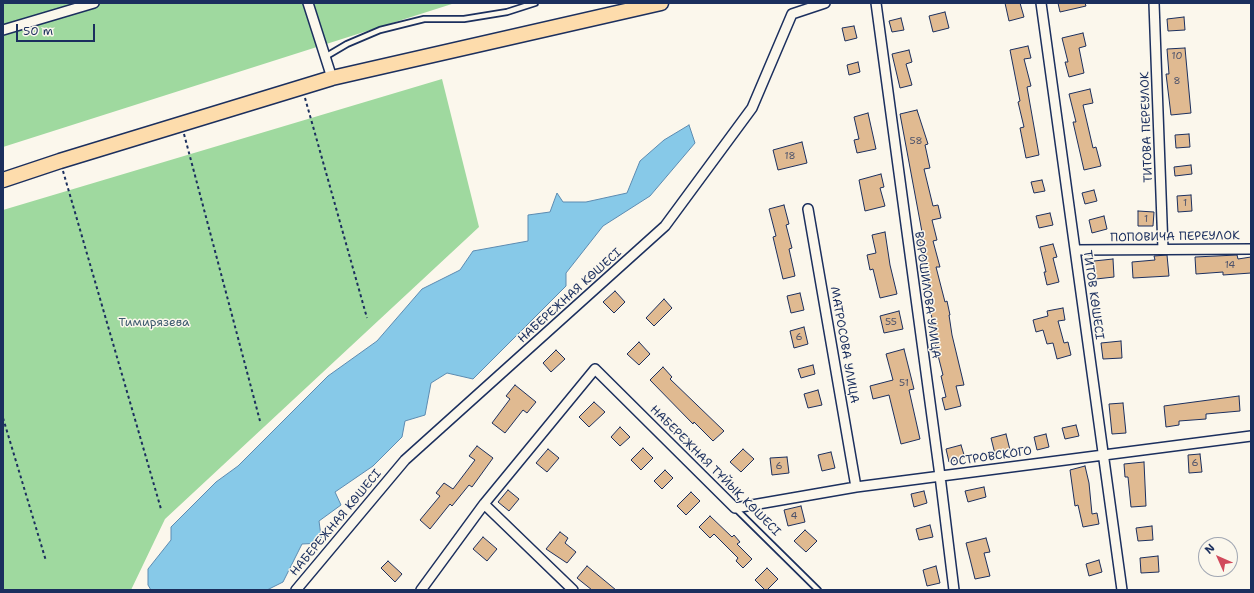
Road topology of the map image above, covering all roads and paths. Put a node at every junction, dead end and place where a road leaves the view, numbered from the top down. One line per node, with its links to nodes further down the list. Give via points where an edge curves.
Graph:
1 (94, 3): 9 (street)
2 (308, 3): 10 (street)
3 (535, 3): 10 (lane, via 507,12 464,20 424,19 380,30)
4 (661, 3): 11 (highway)
5 (825, 3): 31 (street, НАБЕРЕЖНАЯ КӨШЕСІ, via 792,14 752,108 666,226 405,460)
6 (876, 3): 25 (street, ВОРОШИЛОВА УЛИЦА)
7 (1041, 3): 19 (street, ТИТОВ КӨШЕСІ)
8 (1154, 3): 18 (street, ТИТОВА ПЕРЕУЛОК)
9 (3, 30)
10 (325, 57): 11 (street)
11 (332, 78): 12 (highway)
12 (302, 87): 13 (highway); 20 (path)
13 (182, 124): 14 (highway); 22 (path)
14 (60, 161): 15 (highway); 29 (path)
15 (3, 180)
16 (808, 209): 26 (street, МАТРОСОВА УЛИЦА)
17 (1251, 248): 18 (street, ПОПОВИЧА ПЕРЕУЛОК)
18 (1163, 249): 19 (street, ПОПОВИЧА ПЕРЕУЛОК)
19 (1075, 250): 24 (street, ТИТОВ КӨШЕСІ)
20 (367, 318)
21 (3, 418): 30 (path)
22 (260, 421)
23 (1251, 436): 24 (street, ОСТРОВСКОГО)
24 (1103, 455): 25 (street, ОСТРОВСКОГО); 36 (street, ТИТОВ КӨШЕСІ)
25 (940, 476): 26 (street, ОСТРОВСКОГО); 35 (street, ВОРОШИЛОВА УЛИЦА)
26 (856, 486): 28 (street, ОСТРОВСКОГО)
27 (484, 504): 28 (street, НАБЕРЕЖНАЯ ТҰЙЫҚ КӨШЕСІ, via 595,369); 32 (street); 33 (street)
28 (735, 508): 34 (lane, НАБЕРЕЖНАЯ ТҰЙЫҚ КӨШЕСІ)
29 (161, 509)
30 (46, 561)
31 (296, 590)
32 (421, 590)
33 (573, 590)
34 (818, 590)
35 (954, 590)
36 (1122, 590)

